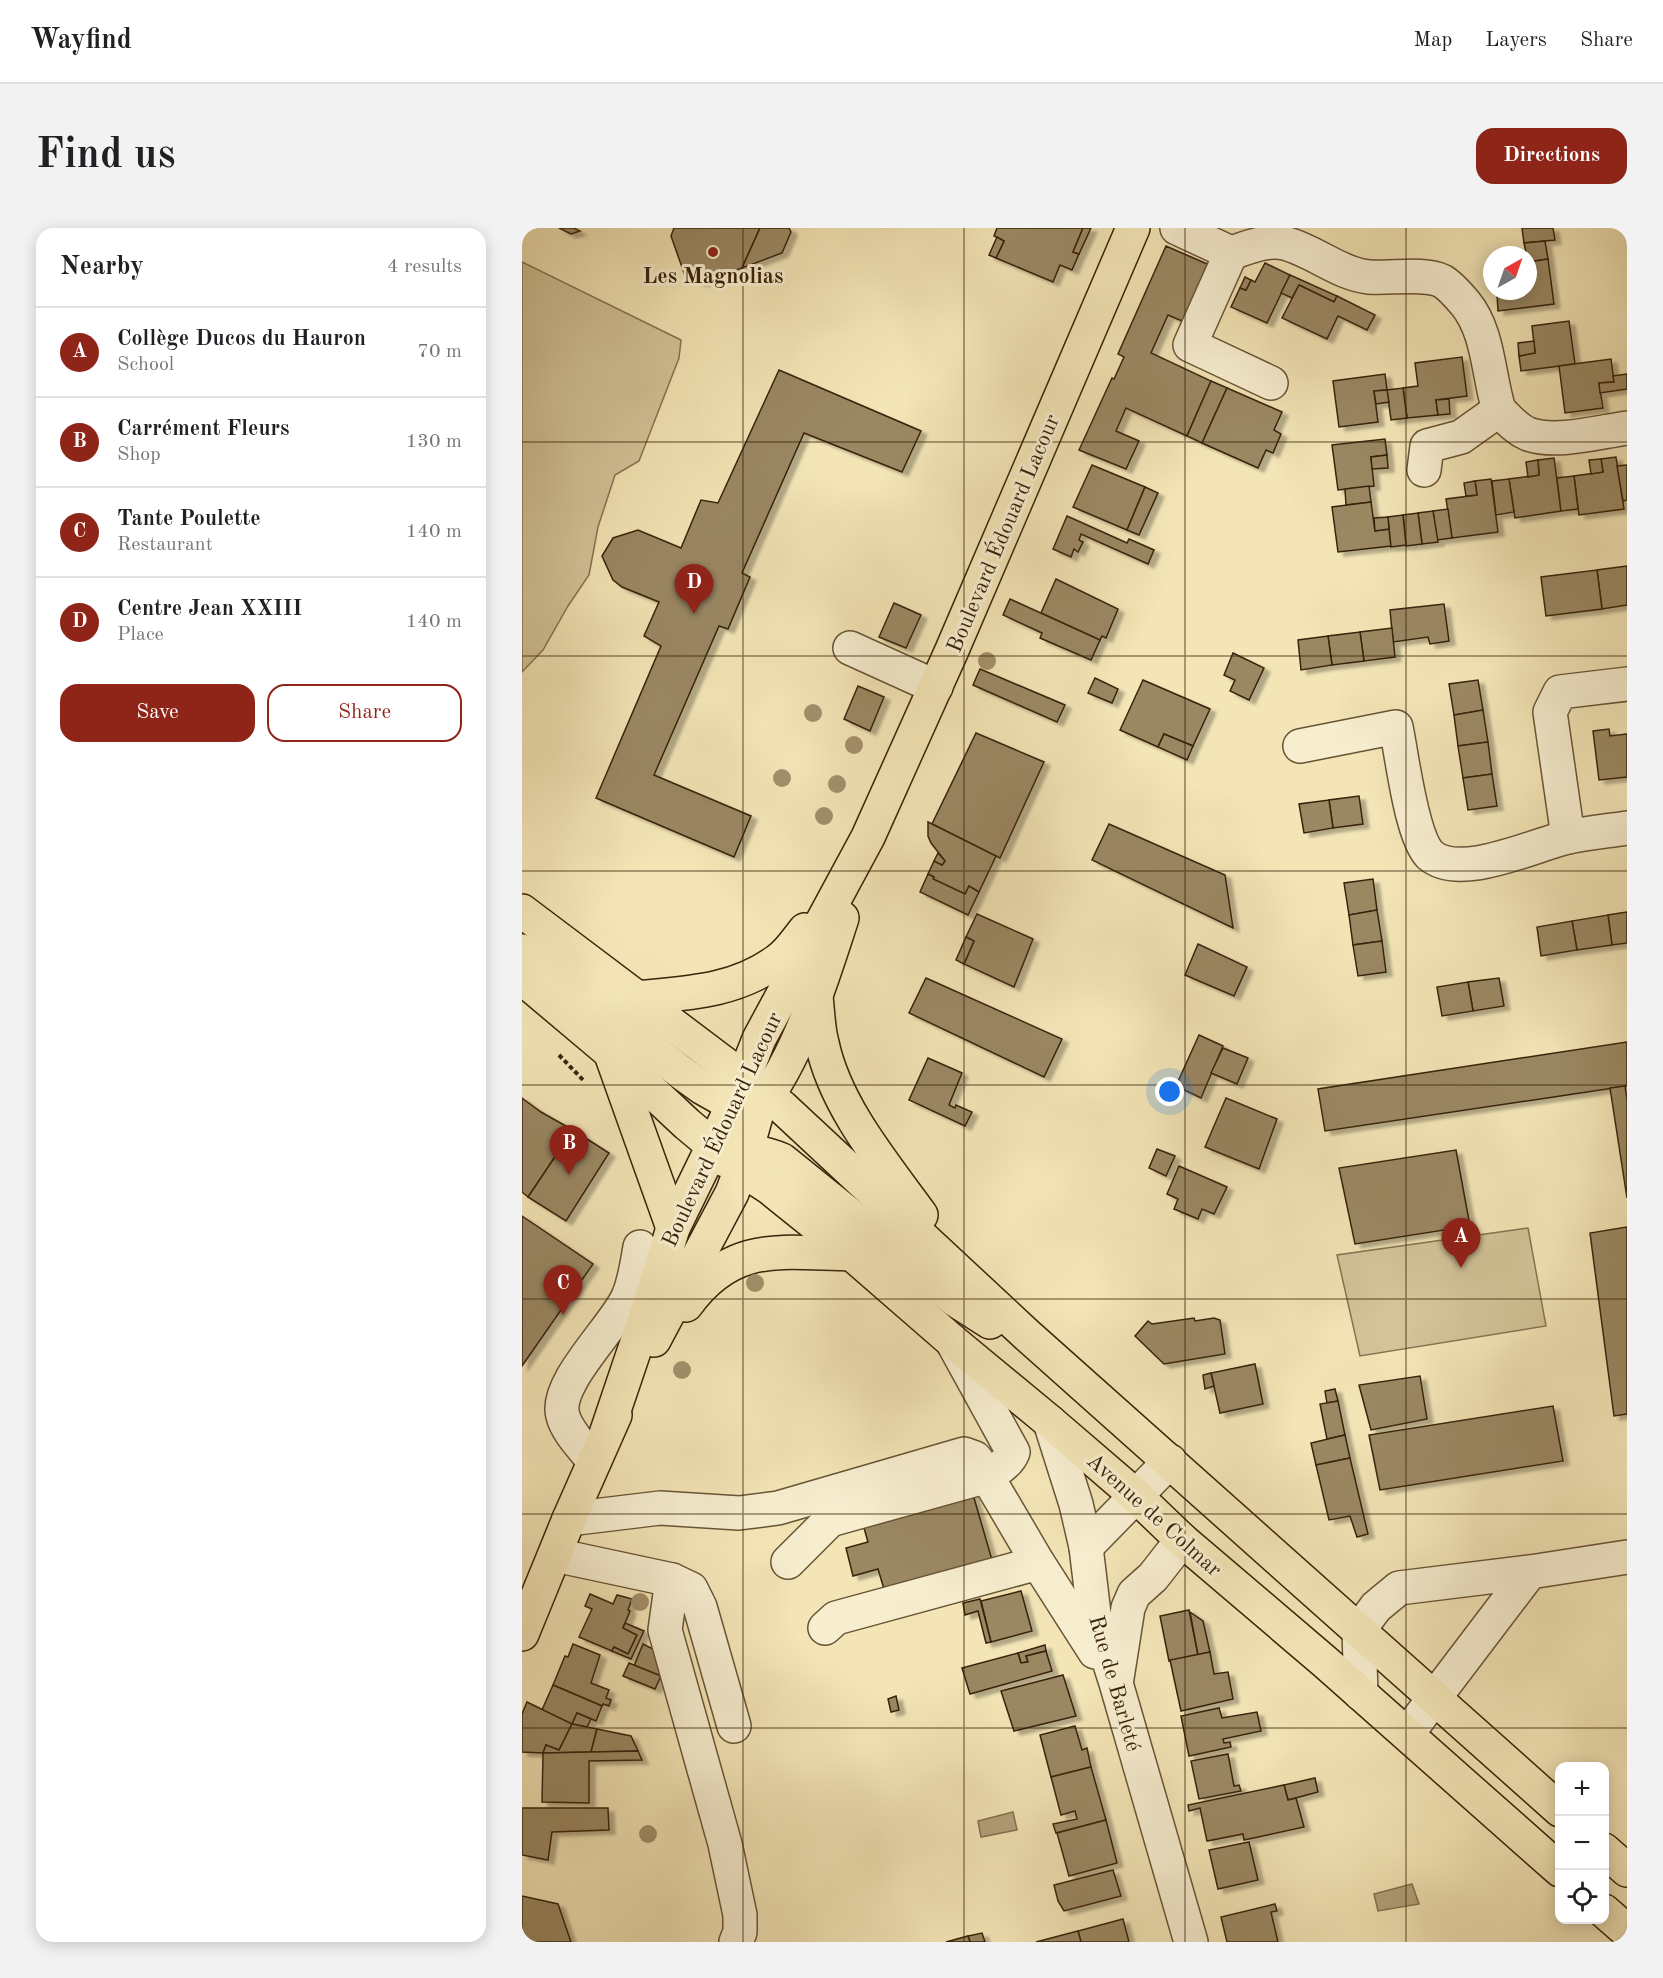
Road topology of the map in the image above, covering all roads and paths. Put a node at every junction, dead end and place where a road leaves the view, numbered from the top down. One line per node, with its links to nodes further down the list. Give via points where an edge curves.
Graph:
1 (1133, 228): 10 (main road, Boulevard Édouard Lacour)
2 (1177, 228): 3 (street)
3 (1231, 253): 4 (street, via 1190,345); 5 (street, via 1265,243 1284,243 1367,277 1442,281 1479,322)
4 (1271, 383)
5 (1499, 410): 6 (street, via 1528,434 1553,439); 7 (street, via 1461,437 1427,446)
6 (1627, 428)
7 (1424, 470)
8 (850, 648): 10 (street)
9 (1627, 684): 14 (street, via 1560,692 1550,712)
10 (936, 687): 13 (main road, Boulevard Édouard Lacour)
11 (1300, 746): 14 (street, via 1396,727 1417,832 1430,854 1444,862 1457,865 1490,860)
12 (1627, 828): 14 (street)
13 (868, 837): 18 (main road, Boulevard Édouard Lacour); 19 (main road, via 813,921 778,960 734,984 713,990); 21 (main road, Boulevard Édouard Lacour, via 759,1039)
14 (1568, 837)
15 (522, 911): 19 (main road)
16 (522, 951): 21 (main road, via 704,1088)
17 (522, 978): 20 (main road)
18 (816, 994): 21 (main road, Boulevard Édouard Lacour, via 793,1049); 25 (main road, via 822,1043 836,1085 877,1156)
19 (636, 999): 21 (main road)
20 (610, 1052): 22 (main road, via 659,1099); 23 (main road)
21 (755, 1099): 22 (main road, Boulevard Édouard Lacour); 25 (main road, via 828,1148)
22 (741, 1159): 23 (main road, Boulevard Édouard Lacour, via 716,1164 703,1174); 24 (main road, Avenue de Colmar); 26 (main road, via 782,1160 954,1299 1004,1331); 29 (main road, Boulevard Édouard Lacour, via 732,1193)
23 (652, 1244): 29 (main road, Boulevard Édouard Lacour, via 650,1304); 29 (street, via 628,1299 564,1394 561,1407 565,1422)
24 (852, 1254): 27 (main road, Avenue de Colmar); 29 (main road, via 767,1253 742,1258 711,1276 686,1304)
25 (971, 1284): 26 (main road)
26 (1027, 1335): 30 (main road)
27 (952, 1341): 28 (main road, Avenue de Colmar); 31 (street, via 1012,1452 1010,1460)
28 (1050, 1422): 32 (main road, Avenue de Colmar); 35 (street, Rue de Barleté)
29 (600, 1448): 33 (main road, Boulevard Édouard Lacour)
30 (1170, 1461): 32 (street); 43 (main road)
31 (987, 1476): 33 (street, via 975,1458 964,1454 778,1508 738,1513 660,1508); 38 (street, via 830,1520); 39 (street)
32 (1136, 1496): 34 (main road, Avenue de Colmar); 35 (street)
33 (569, 1519): 36 (main road, Boulevard Édouard Lacour)
34 (1182, 1540): 45 (street, via 1134,1594 1128,1608); 46 (main road, Avenue de Colmar)
35 (1086, 1547): 45 (street, Rue de Barleté, via 1094,1614)
36 (555, 1555): 41 (street); 44 (main road, Boulevard Édouard Lacour)
37 (1627, 1557): 40 (street)
38 (788, 1562)
39 (1038, 1563): 42 (street, via 836,1618); 45 (street)
40 (1530, 1572): 43 (street, via 1399,1588 1376,1607); 47 (street)
41 (672, 1580): 48 (street, via 691,1589 700,1607); 56 (street, via 665,1630 725,1844 740,1915)
42 (825, 1628)
43 (1359, 1630): 46 (street); 47 (main road)
44 (522, 1634)
45 (1116, 1683): 57 (street, Rue de Barleté)
46 (1361, 1694): 49 (main road, Avenue de Colmar)
47 (1434, 1699): 49 (street); 50 (main road)
48 (734, 1726)
49 (1407, 1734): 52 (main road, Avenue de Colmar)
50 (1555, 1806)
51 (1609, 1854): 53 (main road)
52 (1555, 1866)
53 (1627, 1870)
54 (1609, 1915): 55 (main road)
55 (1627, 1931)
56 (736, 1942)
57 (1191, 1942)

